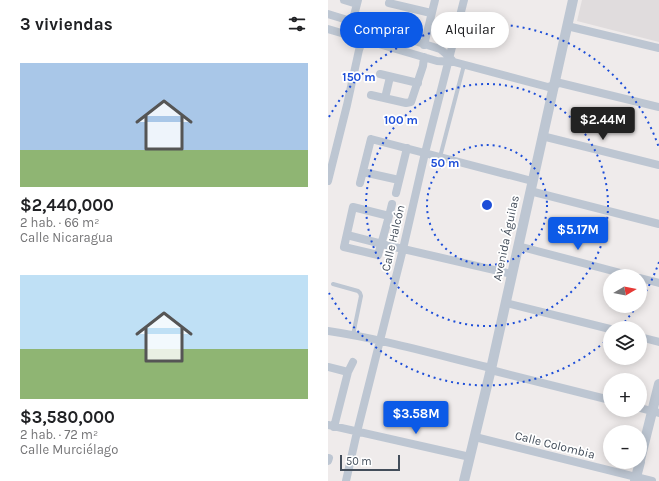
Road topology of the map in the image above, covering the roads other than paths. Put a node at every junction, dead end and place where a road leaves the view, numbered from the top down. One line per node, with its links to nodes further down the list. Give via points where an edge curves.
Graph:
1 (344, 0): 5 (street)
2 (435, 0): 9 (street)
3 (464, 0): 21 (street, Calle Halcón)
4 (573, 0): 13 (street, Avenida Águilas)
5 (357, 2): 8 (street)
6 (389, 3): 7 (street)
7 (405, 3): 10 (street)
8 (355, 12)
9 (431, 12)
10 (431, 13): 16 (street)
11 (328, 14): 12 (street)
12 (340, 18)
13 (567, 26): 19 (street); 26 (street, Avenida Águilas)
14 (328, 29): 15 (street)
15 (340, 32)
16 (424, 45): 21 (street, via 440,49)
17 (361, 48): 37 (street)
18 (394, 48): 20 (street)
19 (659, 48)
20 (424, 57): 21 (street, via 437,61); 25 (street)
21 (450, 60): 22 (street); 32 (street, Calle Halcón)
22 (464, 65): 26 (street, via 548,87); 33 (lane)
23 (380, 74): 24 (street)
24 (390, 76): 25 (street); 28 (street)
25 (418, 83): 28 (street, via 410,103)
26 (554, 85): 29 (street, via 560,83); 30 (street, Avenida Águilas)
27 (371, 95): 28 (street)
28 (385, 98)
29 (659, 107)
30 (542, 136): 34 (street); 39 (street, Avenida Águilas)
31 (407, 148): 32 (street); 35 (street, via 371,139); 36 (street)
32 (425, 153): 33 (street); 47 (street, Calle Halcón)
33 (440, 157): 39 (street)
34 (659, 165)
35 (363, 172): 36 (street); 38 (street)
36 (399, 180): 40 (street)
37 (328, 181)
38 (360, 183)
39 (531, 186): 43 (street); 46 (street, Avenida Águilas)
40 (396, 193)
41 (392, 204): 42 (street)
42 (389, 216): 44 (street, via 353,207); 45 (street)
43 (659, 224)
44 (346, 235): 45 (street); 45 (street, via 344,247 378,255)
45 (381, 244): 47 (street)
46 (518, 246): 48 (street); 49 (street, Avenida Águilas)
47 (403, 249): 49 (street); 58 (street, Calle Halcón)
48 (605, 269)
49 (512, 274): 53 (street, Avenida Águilas)
50 (647, 280): 51 (street)
51 (659, 283)
52 (333, 284): 56 (lane, via 360,293)
53 (506, 303): 54 (street); 62 (street, Avenida Águilas)
54 (603, 327)
55 (328, 331): 56 (street)
56 (352, 335): 58 (street)
57 (647, 339): 59 (street)
58 (380, 340): 62 (street); 68 (street, Calle Halcón)
59 (659, 342)
60 (353, 362): 63 (street)
61 (328, 367): 63 (street)
62 (491, 369): 65 (street); 69 (street, Avenida Águilas)
63 (348, 372): 67 (street)
64 (659, 384): 66 (street)
65 (603, 398)
66 (656, 412): 70 (street)
67 (331, 426): 68 (street)
68 (357, 432): 71 (street); 74 (street, Calle Halcón)
69 (475, 437): 71 (street, Avenida Águilas); 73 (street, Calle Colombia)
70 (647, 440)
71 (470, 457): 75 (street, Avenida Águilas)
72 (638, 469): 73 (street)
73 (635, 479): 76 (street, Calle Colombia)
74 (346, 481)
75 (464, 481)
76 (652, 481)

